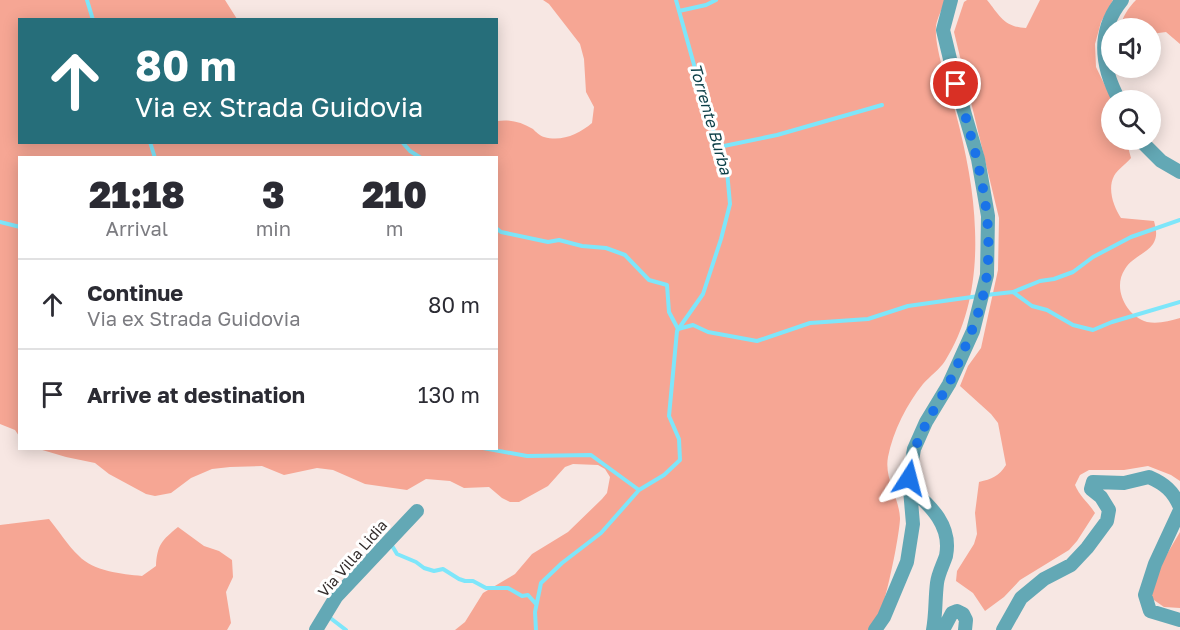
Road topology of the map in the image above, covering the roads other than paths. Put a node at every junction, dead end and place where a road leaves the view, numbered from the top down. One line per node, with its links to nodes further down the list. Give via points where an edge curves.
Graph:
1 (951, 0): 6 (street, via 943,30 978,159 988,216 987,275 973,331 914,449)
2 (1122, 0): 3 (street, via 1110,20 1104,44 1106,71)
3 (1115, 90)
4 (1150, 150): 5 (street)
5 (1180, 172)
6 (911, 489): 11 (street, via 914,524 907,562); 12 (street, via 942,522 947,541 937,582)
7 (1180, 509): 9 (street, via 1145,595 1150,611); 15 (street, via 1174,494 1149,477 1124,483 1093,482 1091,489 1109,510 1107,520 1071,565 1044,579 1021,598)
8 (417, 511): 10 (street, Via Villa Lidia, via 336,597)
9 (1180, 620)
10 (316, 630)
11 (875, 630)
12 (933, 630)
13 (943, 630): 14 (street, via 957,611 966,620)
14 (965, 630)
15 (1003, 630)

